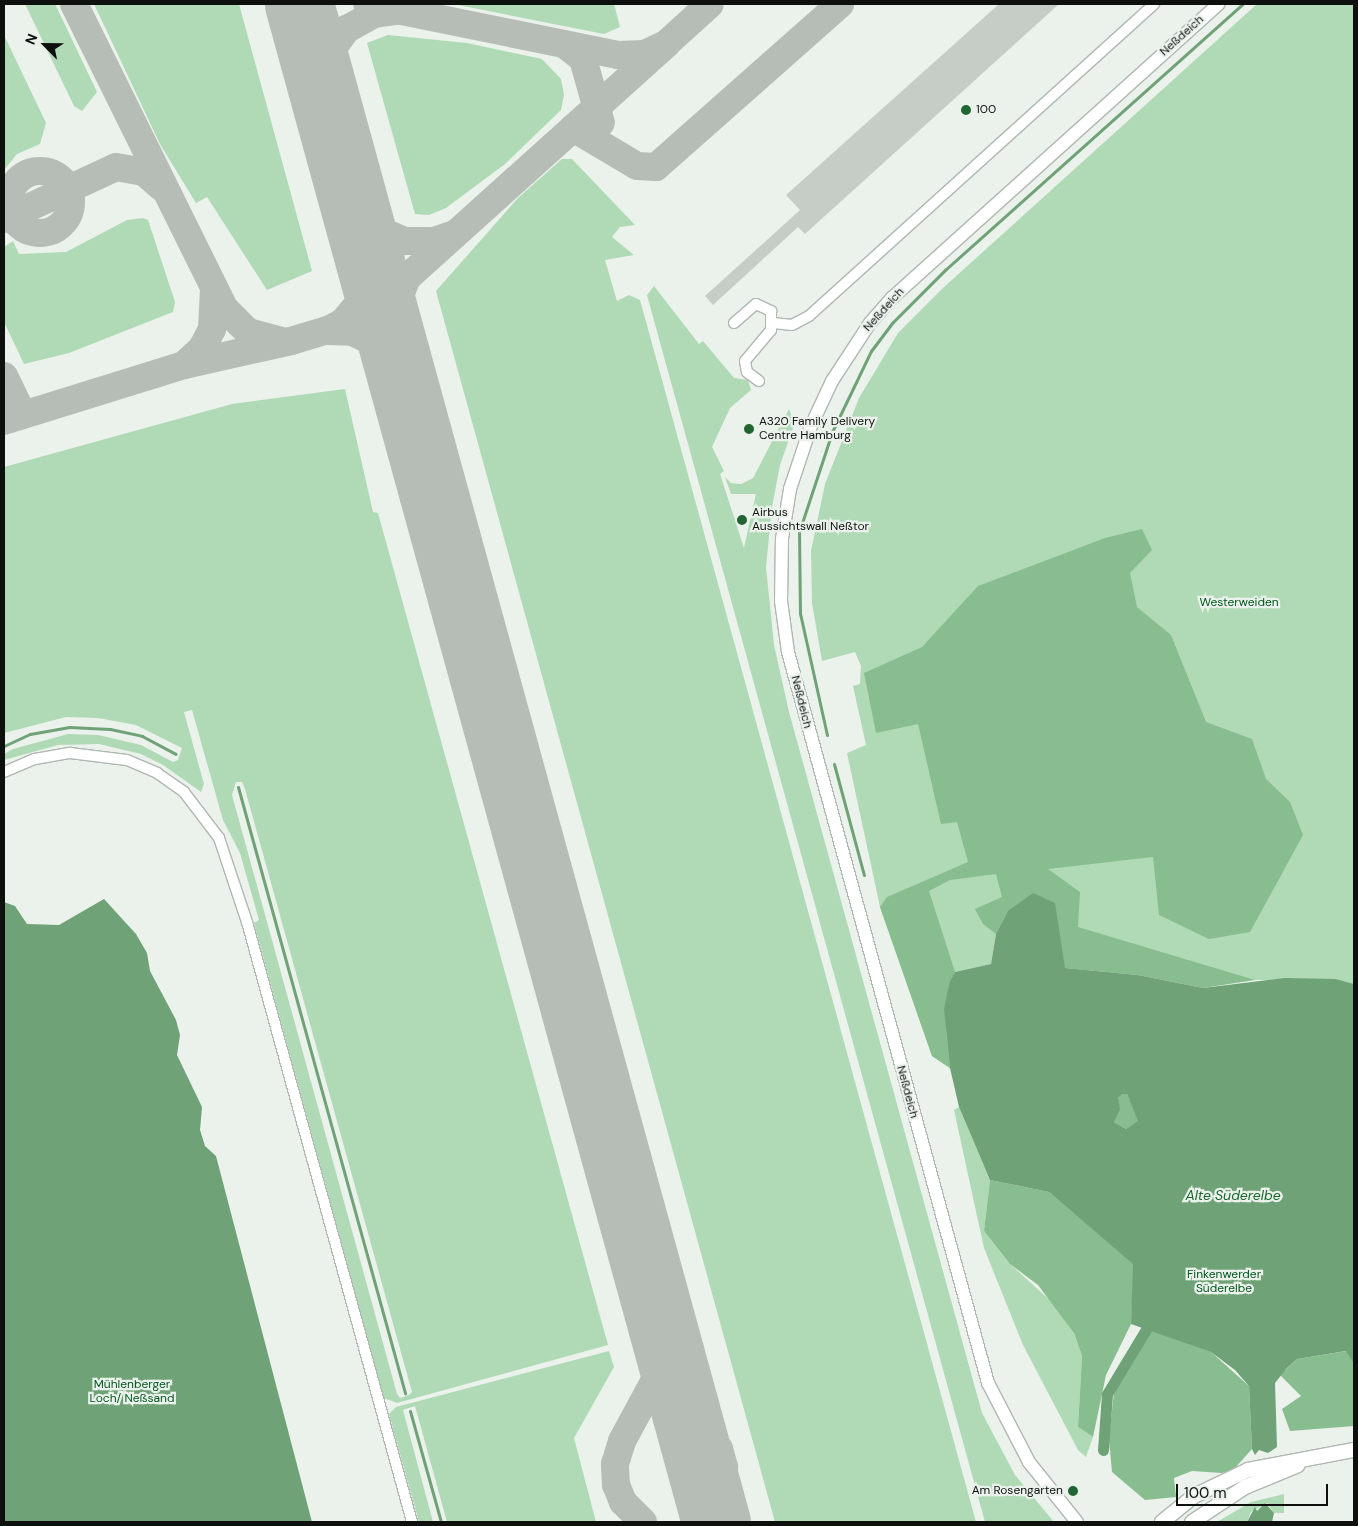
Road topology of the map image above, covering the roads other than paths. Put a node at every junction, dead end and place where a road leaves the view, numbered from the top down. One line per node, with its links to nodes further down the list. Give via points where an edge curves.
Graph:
1 (1154, 4): 3 (street, via 809,316 792,324)
2 (1218, 4): 10 (street, Neßdeich, via 892,298 870,323 841,366 811,426 790,489 782,539 781,601 788,652 986,1375 996,1404 1029,1462)
3 (773, 322): 4 (street, via 770,311 760,304); 5 (street, via 769,334 745,361 747,372)
4 (734, 323)
5 (759, 381)
6 (4, 772): 9 (street, via 35,759 70,753 127,760 157,773 184,792 219,838 248,922)
7 (1354, 1450): 8 (main road)
8 (1310, 1460): 11 (main road, via 1283,1461 1236,1475 1194,1496); 12 (main road, via 1245,1487)
9 (412, 1522)
10 (1077, 1522)
11 (1162, 1522)
12 (1192, 1522)

